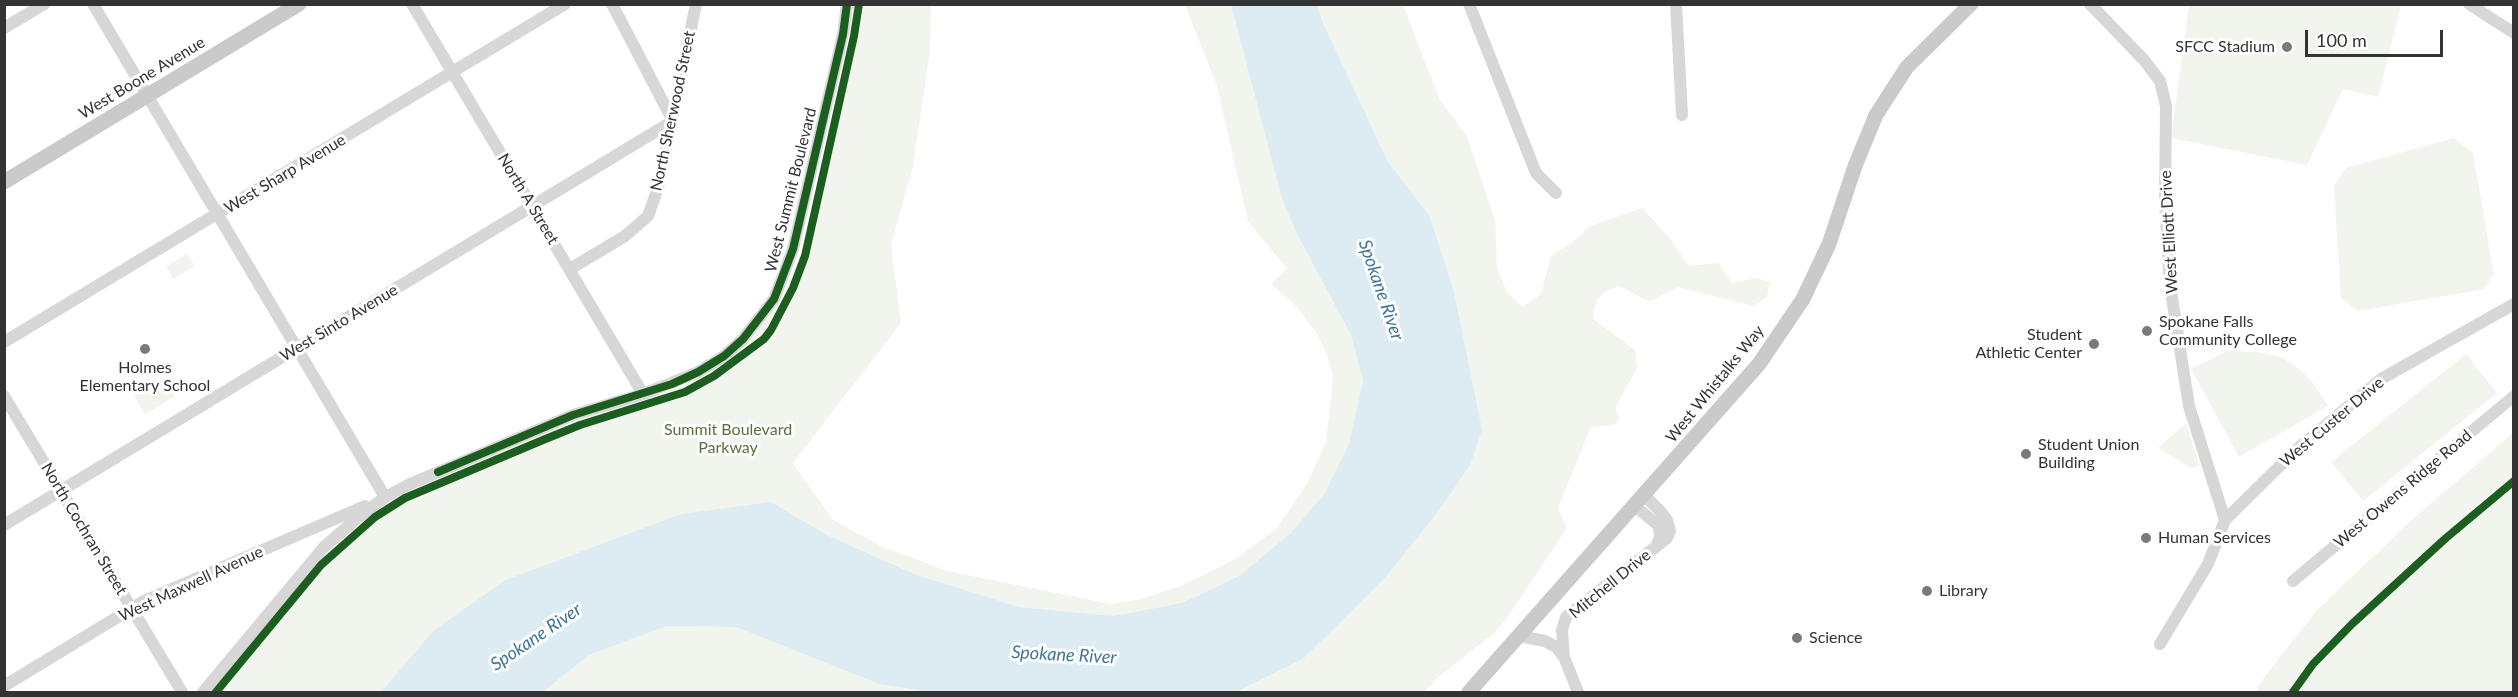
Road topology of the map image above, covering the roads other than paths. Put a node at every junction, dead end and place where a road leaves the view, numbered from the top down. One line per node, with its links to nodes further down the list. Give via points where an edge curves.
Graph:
1 (44, 4): 14 (street)
2 (93, 4): 17 (street)
3 (299, 4): 17 (main road, West Boone Avenue)
4 (412, 4): 16 (street, North A Street)
5 (565, 4): 16 (street, West Sharp Avenue)
6 (612, 4): 19 (street)
7 (696, 4): 19 (street, North Sherwood Street)
8 (847, 4): 28 (street, West Summit Boulevard, via 793,249 774,299 743,339 724,356 698,372)
9 (1469, 4): 21 (street, via 1536,173)
10 (1676, 4): 18 (street)
11 (1971, 4): 33 (main road, West Whistalks Way, via 1907,67 1876,115 1829,244 1803,298 1759,364)
12 (2090, 4): 34 (street, West Elliott Drive, via 2160,81 2166,106 2165,202 2170,285 2189,406)
13 (2469, 4): 15 (street)
14 (4, 28)
15 (2514, 33)
16 (452, 71): 22 (street, North A Street); 23 (street, West Sharp Avenue)
17 (147, 96): 20 (main road, West Boone Avenue); 23 (street)
18 (1682, 115)
19 (673, 121): 22 (street, West Sinto Avenue); 24 (street, North Sherwood Street, via 648,216 625,236)
20 (4, 182)
21 (1556, 193)
22 (533, 206): 24 (street, North A Street); 27 (street, West Sinto Avenue)
23 (217, 215): 26 (street, West Sharp Avenue); 27 (street)
24 (570, 269): 28 (street, North A Street)
25 (2514, 304): 34 (street, West Custer Drive, via 2382,379 2297,449)
26 (4, 342)
27 (298, 348): 31 (street, West Sinto Avenue); 32 (street)
28 (644, 394): 32 (street, West Summit Boulevard, via 573,415)
29 (4, 396): 31 (street, North Cochran Street)
30 (2514, 396): 36 (street, West Owens Ridge Road)
31 (62, 490): 35 (street, West Sinto Avenue); 37 (street, North Cochran Street)
32 (386, 497): 37 (street, West Maxwell Avenue); 43 (street, via 324,547)
33 (1640, 501): 38 (main road, West Whistalks Way); 40 (street, Mitchell Drive, via 1660,511 1670,531 1667,538 1566,617 1562,630)
34 (2225, 520): 39 (street, via 2208,564)
35 (4, 525)
36 (2293, 581)
37 (131, 608): 41 (street, West Maxwell Avenue); 42 (street, North Cochran Street)
38 (1519, 636): 40 (street, via 1545,641); 44 (main road, West Whistalks Way)
39 (2160, 644)
40 (1564, 657): 45 (street, Mitchell Drive)
41 (4, 686)
42 (182, 693)
43 (203, 693)
44 (1469, 693)
45 (1578, 693)

